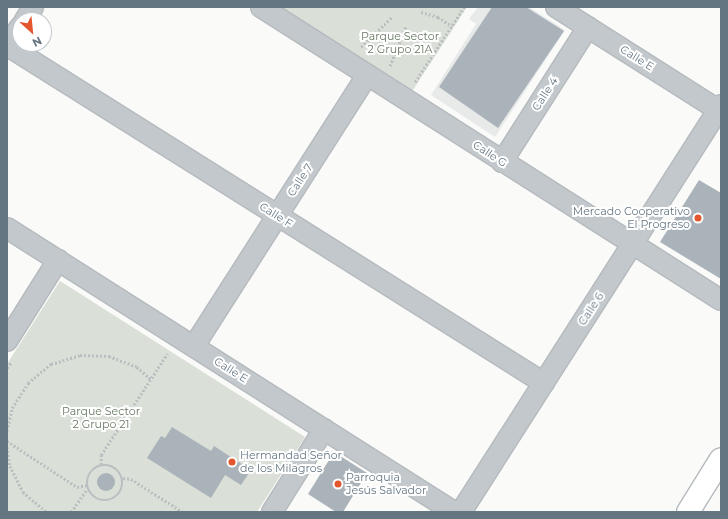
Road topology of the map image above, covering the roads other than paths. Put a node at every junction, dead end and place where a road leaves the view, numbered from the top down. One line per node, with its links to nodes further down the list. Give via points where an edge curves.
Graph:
1 (261, 7): 5 (street, Calle G)
2 (556, 7): 3 (street, Calle E)
3 (588, 27): 6 (street, Calle E); 7 (street, Calle 4)
4 (7, 47): 8 (street, Calle F)
5 (367, 75): 7 (street, Calle G); 8 (street, Calle 7)
6 (720, 107): 10 (street, Calle 6)
7 (502, 162): 10 (street, Calle G)
8 (277, 216): 13 (street, Calle 7); 15 (street, Calle F)
9 (7, 228): 11 (street, Calle E)
10 (632, 245): 12 (street, Calle G); 15 (street, Calle 6)
11 (58, 260): 13 (street, Calle E); 14 (street)
12 (721, 300)
13 (180, 345): 16 (street, Calle E)
14 (11, 348)
15 (544, 383): 20 (street, Calle 6)
16 (324, 429): 18 (street); 19 (street, Calle E)
17 (721, 459): 21 (main road)
18 (272, 512)
19 (454, 512)
20 (461, 512)
21 (688, 512)

